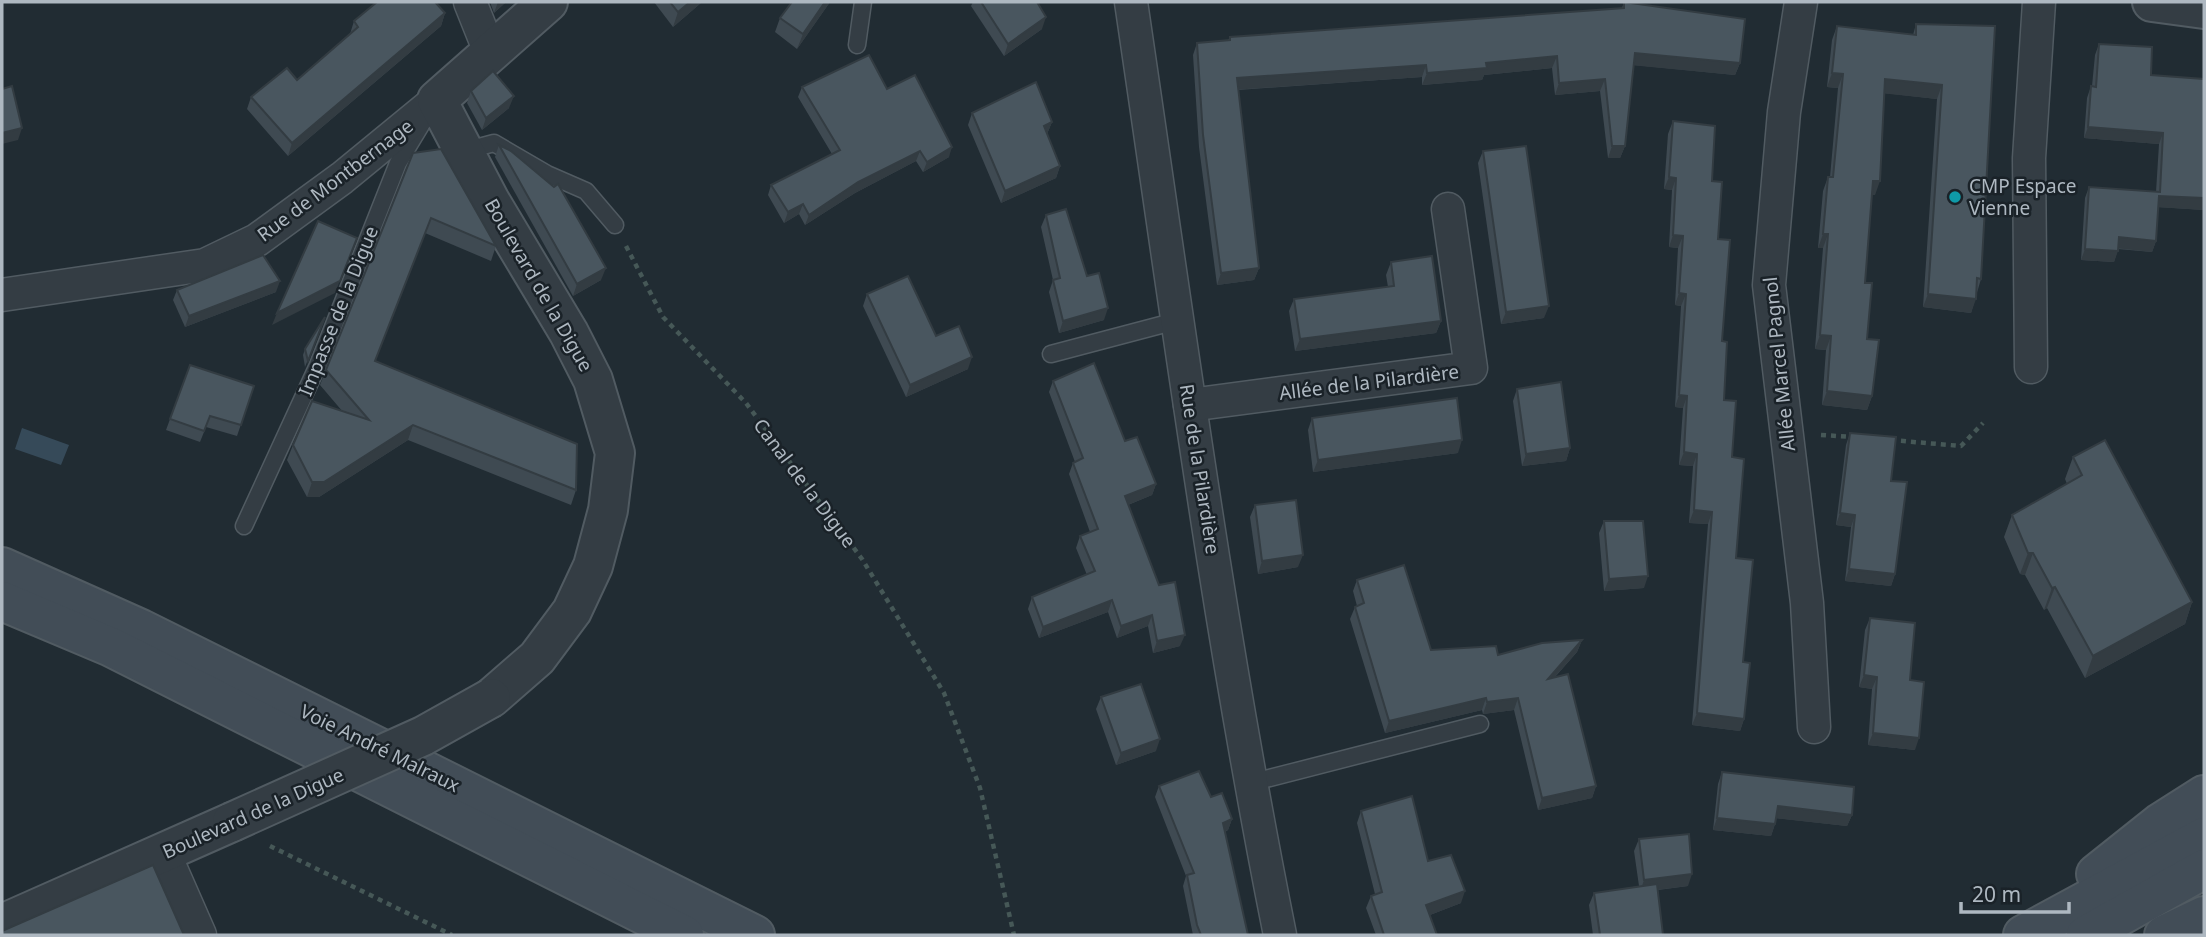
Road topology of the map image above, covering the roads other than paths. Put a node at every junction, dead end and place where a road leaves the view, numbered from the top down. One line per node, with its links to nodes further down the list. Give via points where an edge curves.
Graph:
1 (470, 2): 10 (street)
2 (548, 2): 10 (street, Rue de Montbernage)
3 (863, 2): 9 (lane)
4 (1131, 2): 16 (street, Rue de la Pilardière)
5 (1801, 2): 24 (street, Allée Marcel Pagnol, via 1784,112 1769,285 1807,603)
6 (2039, 2): 18 (street, via 2029,158)
7 (2152, 2): 8 (street)
8 (2204, 9)
9 (857, 45)
10 (490, 52): 11 (street, Rue de Montbernage)
11 (437, 100): 12 (street, Boulevard de la Digue); 15 (street, Rue de Montbernage, via 257,240 205,265); 20 (lane, Impasse de la Digue, via 398,163 318,365)
12 (462, 151): 14 (lane, via 494,143 586,191); 28 (street, Boulevard de la Digue, bridge, via 593,380 615,453 608,510 593,566 572,611 537,658 491,698 432,732)
13 (1448, 209): 19 (street, Allée de la Pilardière, via 1471,368)
14 (615, 225)
15 (2, 295)
16 (1176, 321): 17 (lane); 19 (street, Rue de la Pilardière)
17 (1051, 354)
18 (2031, 368)
19 (1190, 405): 25 (street, Rue de la Pilardière)
20 (244, 526)
21 (2, 567): 35 (main road, Voie André Malraux, via 141,629)
22 (2, 601): 34 (main road, Voie André Malraux, via 111,647)
23 (1480, 724): 25 (lane)
24 (1814, 727)
25 (1250, 783): 36 (street, Rue de la Pilardière)
26 (2204, 795): 32 (main road, via 2160,823)
27 (2204, 837): 32 (main road)
28 (164, 853): 31 (street, Boulevard de la Digue); 33 (street)
29 (2204, 869): 37 (main road)
30 (2204, 916): 38 (main road)
31 (2, 924)
32 (2035, 928)
33 (200, 935)
34 (684, 935)
35 (755, 935)
36 (1280, 935)
37 (2086, 935)
38 (2164, 935)

